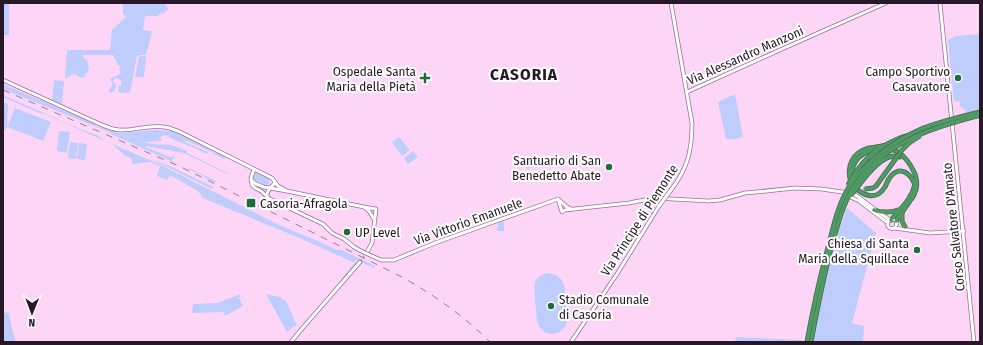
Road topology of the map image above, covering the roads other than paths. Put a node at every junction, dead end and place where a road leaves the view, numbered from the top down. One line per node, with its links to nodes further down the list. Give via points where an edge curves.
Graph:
1 (671, 3): 5 (street, Via Principe di Piemonte)
2 (886, 3): 5 (street, Via Alessandro Manzoni)
3 (940, 3): 30 (street, Corso Salvatore D'Amato)
4 (4, 80): 11 (street, via 113,129 157,126 172,128)
5 (686, 92): 34 (street, Via Principe di Piemonte, bridge, via 692,123 692,138 686,167)
6 (980, 112): 9 (highway, bridge, via 937,124)
7 (980, 115): 8 (highway, bridge)
8 (928, 132): 10 (highway, bridge, via 902,150 876,186 865,189 857,186 853,179 853,164 861,155); 19 (highway, bridge, via 907,140 869,167)
9 (910, 135): 14 (highway, bridge, via 862,151 852,159 849,174 855,188 870,196 880,192 896,172 906,172); 20 (highway, bridge, via 867,165 849,187)
10 (878, 149): 20 (highway, bridge, via 869,156 851,180); 23 (highway, via 897,152 909,162 916,176 916,190)
11 (254, 169): 12 (street); 13 (street, via 272,178)
12 (251, 180): 15 (street, via 260,186); 18 (street, via 254,187)
13 (275, 183): 15 (street); 16 (street)
14 (915, 185): 19 (highway, bridge, via 912,171 906,162 900,157 889,157 872,170); 23 (highway)
15 (270, 188): 16 (street); 18 (street)
16 (287, 191): 21 (street)
17 (839, 192): 18 (street, Via Vittorio Emanuele, bridge, via 785,188 720,200 654,198 572,209 563,208 558,199 394,260 380,260 354,248 322,224); 22 (street, via 857,196); 25 (street, via 859,201)
18 (267, 197)
19 (848, 199): 36 (highway, bridge, via 840,216 826,269)
20 (841, 203): 35 (highway, bridge, via 822,268)
21 (364, 207): 24 (street); 24 (street, via 376,209)
22 (874, 210): 23 (highway, via 884,213); 25 (street)
23 (901, 211): 25 (highway); 26 (highway); 27 (highway)
24 (375, 220): 31 (street)
25 (889, 221): 26 (street); 28 (street, via 890,228)
26 (896, 222): 27 (street); 28 (street)
27 (905, 227): 29 (street)
28 (894, 228): 29 (street)
29 (913, 230): 30 (street, via 930,233)
30 (964, 231): 37 (street, Corso Salvatore D'Amato)
31 (368, 252)
32 (360, 262): 33 (street)
33 (291, 342)
34 (571, 342)
35 (807, 342)
36 (811, 342)
37 (974, 342)

